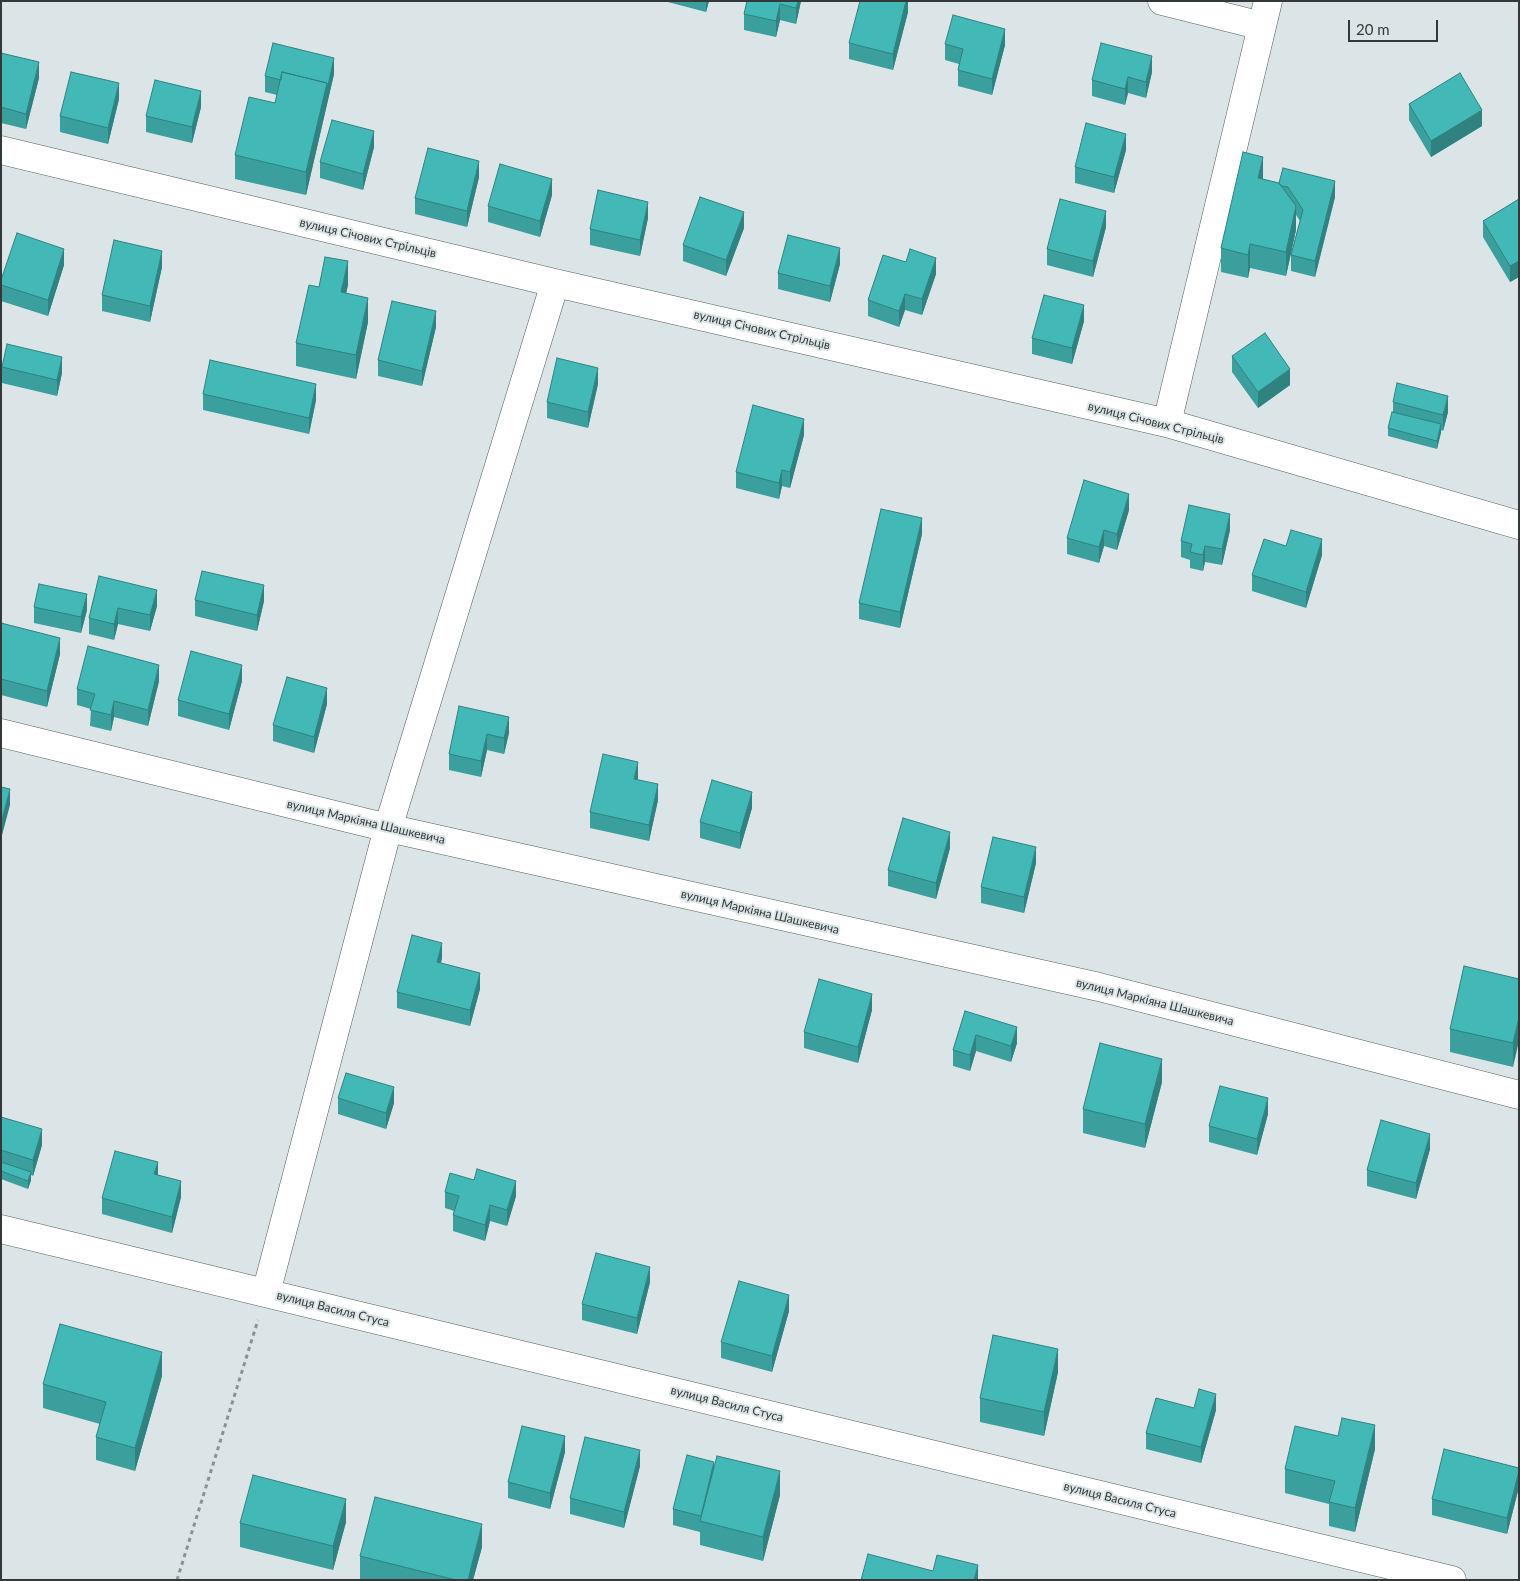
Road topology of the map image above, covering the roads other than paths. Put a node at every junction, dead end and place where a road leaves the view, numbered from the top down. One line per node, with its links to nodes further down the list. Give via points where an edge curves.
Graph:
1 (1162, 1): 2 (street)
2 (1265, 14): 5 (street)
3 (1, 150): 4 (street, вулиця Січових Стрільців)
4 (555, 283): 5 (street, вулиця Січових Стрільців); 8 (street)
5 (1168, 423): 6 (street, вулиця Січових Стрільців)
6 (1519, 525)
7 (1, 733): 8 (street, вулиця Маркіяна Шашкевича)
8 (388, 828): 9 (street, вулиця Маркіяна Шашкевича, via 1099,987); 11 (street)
9 (1519, 1095)
10 (1, 1229): 11 (street, вулиця Василя Стуса)
11 (266, 1293): 12 (street, вулиця Василя Стуса)
12 (1452, 1580)

